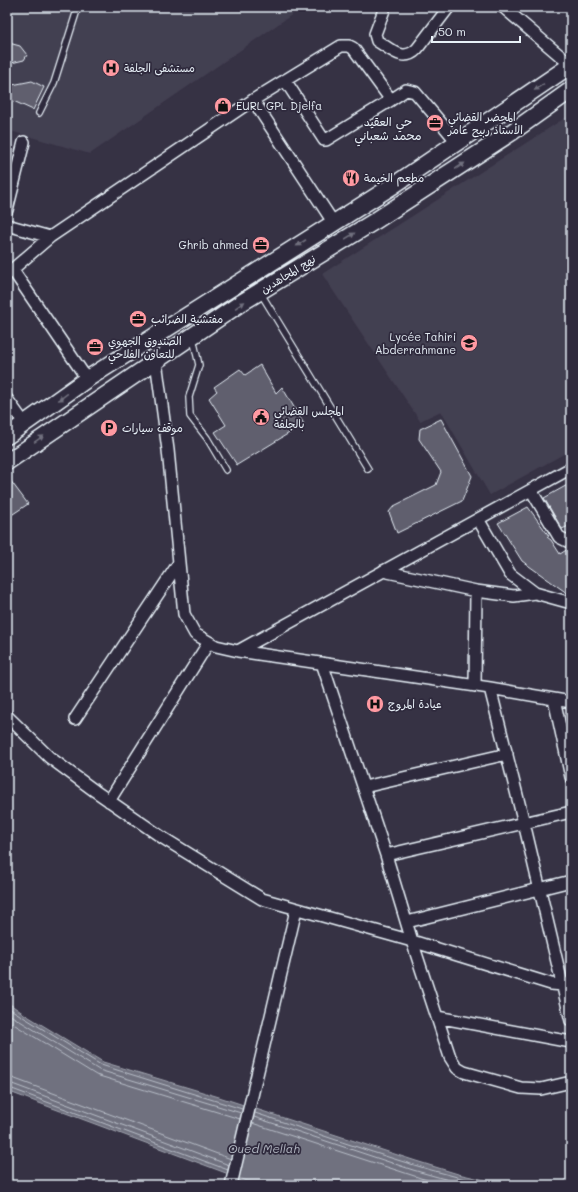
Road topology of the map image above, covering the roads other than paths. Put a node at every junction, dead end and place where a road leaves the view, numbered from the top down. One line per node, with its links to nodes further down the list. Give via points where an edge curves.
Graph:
1 (78, 7): 10 (lane, via 54,84)
2 (449, 7): 4 (street, via 417,49 411,55 405,56 377,41 375,34)
3 (502, 7): 5 (street)
4 (384, 10)
5 (571, 65): 12 (main road, نهج المجاهدين, one-way to 12)
6 (285, 80): 8 (street); 9 (street, via 341,46 349,46); 9 (street, via 324,140)
7 (571, 90): 18 (main road, نهج المجاهدين, one-way to 7, via 512,132)
8 (253, 100): 14 (street); 16 (street)
9 (391, 100): 12 (street, via 406,90 415,92)
10 (39, 113)
11 (24, 142): 13 (street)
12 (458, 143): 14 (main road, نهج المجاهدين)
13 (7, 210)
14 (333, 222): 21 (main road, نهج المجاهدين, one-way to 21)
15 (7, 225): 16 (street)
16 (50, 237): 17 (street)
17 (10, 272): 21 (street)
18 (260, 292): 19 (main road, نهج المجاهدين, one-way to 18); 27 (lane)
19 (192, 338): 20 (main road, نهج المجاهدين); 28 (lane, via 199,365 189,397 190,416)
20 (156, 361): 25 (main road, نهج المجاهدين, one-way to 20); 32 (street, via 168,450)
21 (87, 379): 23 (main road, نهج المجاهدين, one-way to 23)
22 (7, 399): 23 (street)
23 (25, 424): 24 (main road, نهج المجاهدين)
24 (7, 436)
25 (7, 462)
26 (571, 468): 29 (street)
27 (368, 469)
28 (226, 470)
29 (531, 490): 30 (street); 31 (street, via 559,537)
30 (478, 519): 33 (street); 35 (street, via 510,574)
31 (571, 543)
32 (178, 564): 37 (street, via 184,614 195,634); 45 (street)
33 (383, 571): 34 (street); 38 (street)
34 (476, 591): 35 (street, via 514,596); 40 (street)
35 (535, 593): 36 (street)
36 (571, 603)
37 (209, 642): 38 (street); 49 (street)
38 (238, 651): 39 (street)
39 (322, 663): 40 (street); 48 (street)
40 (475, 686): 41 (street)
41 (490, 688): 42 (street); 46 (street)
42 (554, 699): 43 (street); 47 (street)
43 (571, 702)
44 (7, 716): 49 (street, via 49,757)
45 (75, 719)
46 (507, 754): 48 (street); 51 (street)
47 (571, 777)
48 (364, 787): 52 (street)
49 (109, 801): 55 (street, via 163,838 262,899)
50 (571, 812): 51 (street)
51 (524, 823): 52 (street); 54 (street)
52 (386, 855): 56 (street)
53 (571, 881): 54 (street)
54 (540, 889): 56 (street); 58 (street)
55 (296, 910): 57 (street); 63 (street)
56 (407, 922): 57 (street)
57 (412, 941): 58 (street, via 539,981); 59 (street)
58 (567, 984): 60 (street)
59 (437, 1017): 61 (street); 62 (street, via 450,1057 457,1068 464,1072 528,1088 541,1089)
60 (571, 1021)
61 (571, 1042)
62 (571, 1082)
63 (231, 1185)

